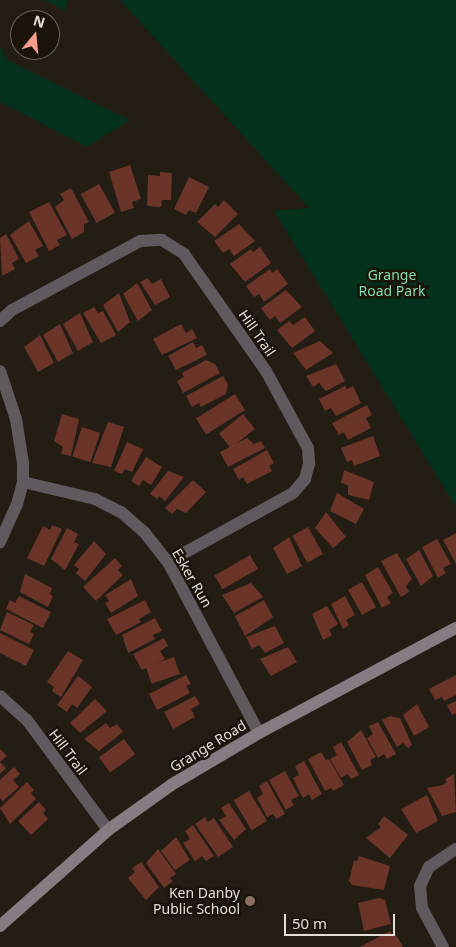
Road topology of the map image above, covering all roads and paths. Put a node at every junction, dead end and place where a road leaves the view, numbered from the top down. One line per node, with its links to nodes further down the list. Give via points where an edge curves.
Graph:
1 (0, 321): 5 (street, Hill Trail, via 12,310 140,241 162,240 184,254 266,371 308,448 309,464 305,479 293,493)
2 (0, 371): 3 (street, via 21,438)
3 (23, 482): 4 (street); 5 (street, Esker Run, via 95,499 121,512 145,533)
4 (0, 542)
5 (168, 562): 8 (street, Esker Run)
6 (456, 628): 8 (street, Grange Road)
7 (0, 696): 9 (street, Hill Trail, via 26,720)
8 (259, 733): 9 (street, Grange Road, via 198,768)
9 (108, 830): 11 (street, Grange Road)
10 (456, 849): 12 (street, via 429,867 420,886 422,908)
11 (0, 926)
12 (444, 947)

